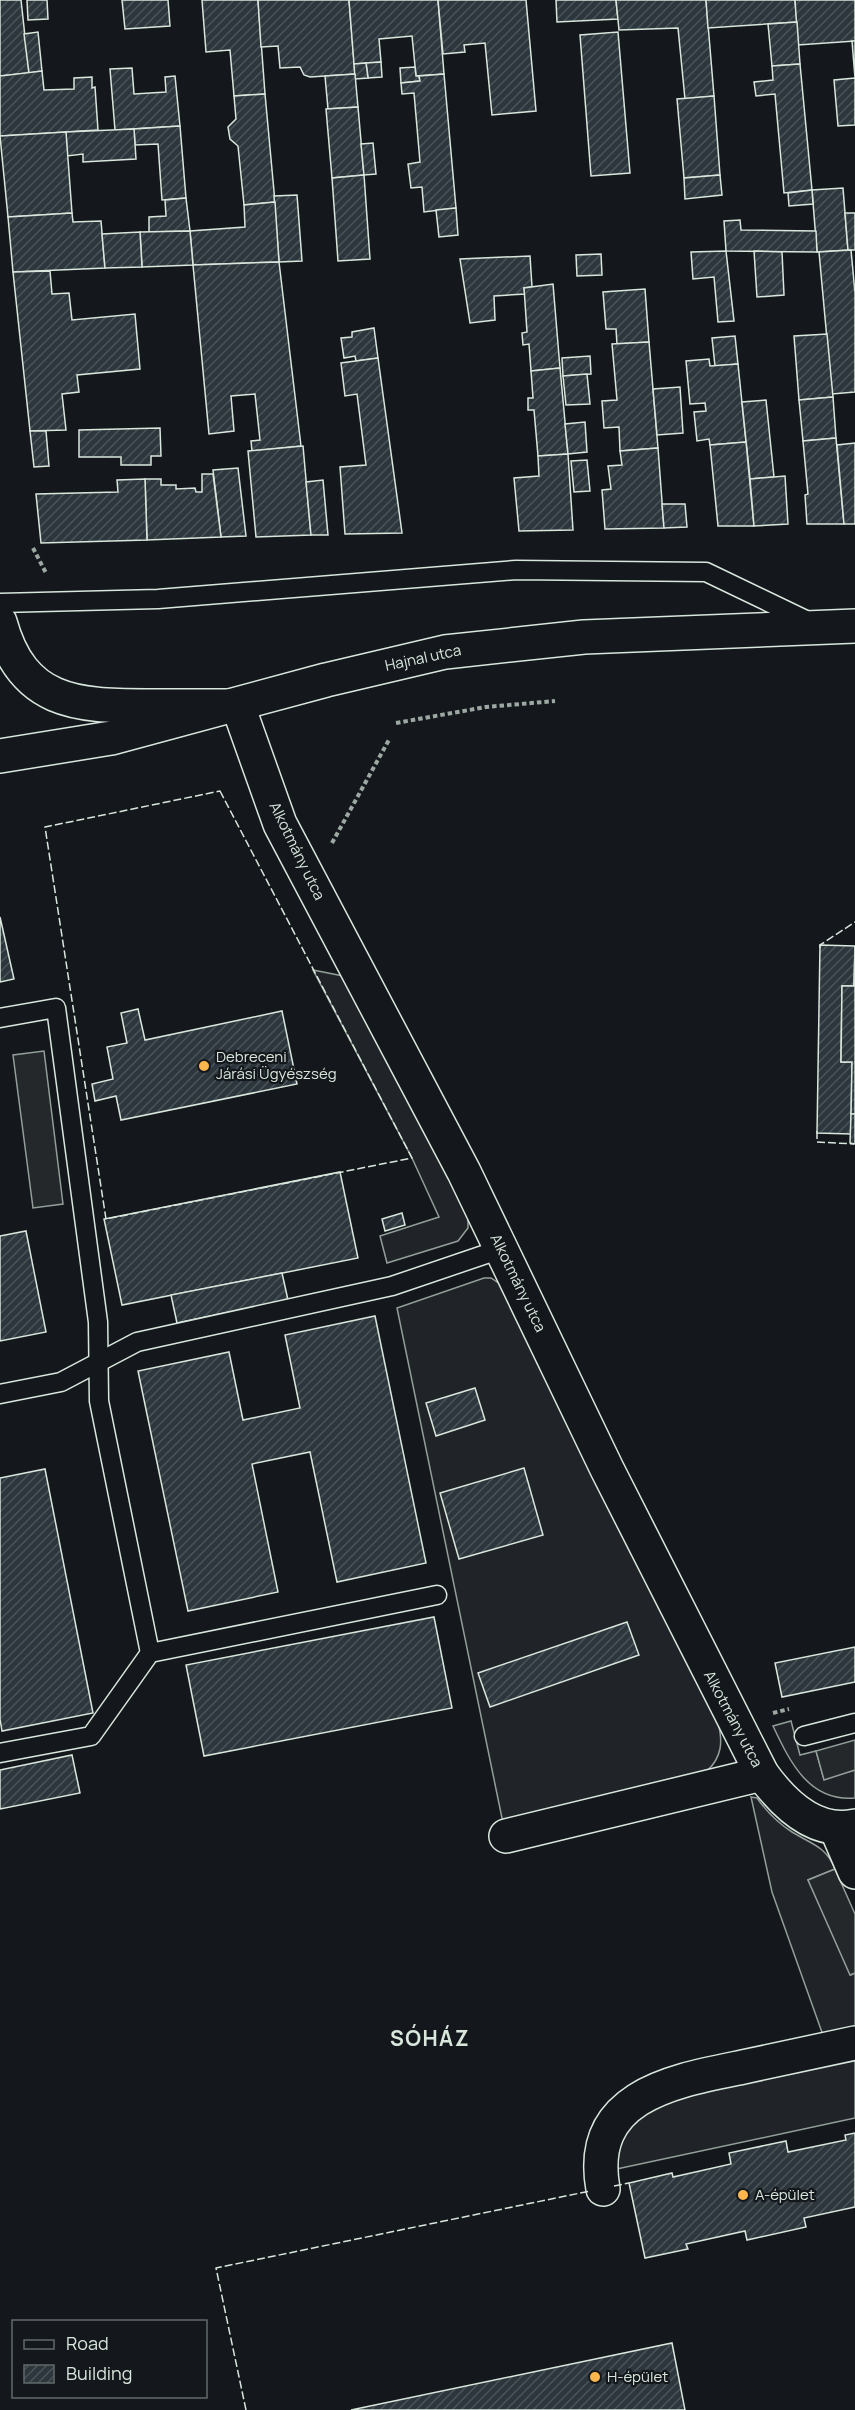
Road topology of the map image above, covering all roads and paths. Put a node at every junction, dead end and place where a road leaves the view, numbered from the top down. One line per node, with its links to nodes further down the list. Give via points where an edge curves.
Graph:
1 (0, 603): 4 (lane, via 170,598 516,570 706,572)
2 (0, 622): 6 (street, via 21,669 43,688 68,700 92,706)
3 (855, 626): 4 (street, Hajnal utca)
4 (823, 628): 6 (street, Hajnal utca, via 584,637 481,647 412,658)
5 (555, 701): 7 (path, via 486,707)
6 (238, 706): 9 (street, Hajnal utca, via 111,738); 12 (street, Alkotmány utca, via 280,824)
7 (396, 723)
8 (390, 738): 10 (path)
9 (0, 756)
10 (331, 844)
11 (0, 1018): 13 (lane, via 56,1008 98,1322)
12 (501, 1249): 13 (lane, via 392,1286 137,1342); 20 (street, Alkotmány utca, via 607,1470)
13 (98, 1362): 14 (lane, via 61,1382); 16 (lane, via 99,1401)
14 (0, 1394)
15 (437, 1594): 16 (lane)
16 (150, 1653): 19 (lane, via 92,1736)
17 (855, 1723): 18 (lane)
18 (804, 1736)
19 (0, 1754)
20 (762, 1774): 21 (street, Alkotmány utca, via 776,1793 815,1822); 22 (street)
21 (846, 1827): 23 (street)
22 (506, 1836)
23 (855, 1872)
24 (855, 2043): 25 (street, via 678,2080 643,2096 616,2118 608,2134 601,2151)
25 (603, 2189)

